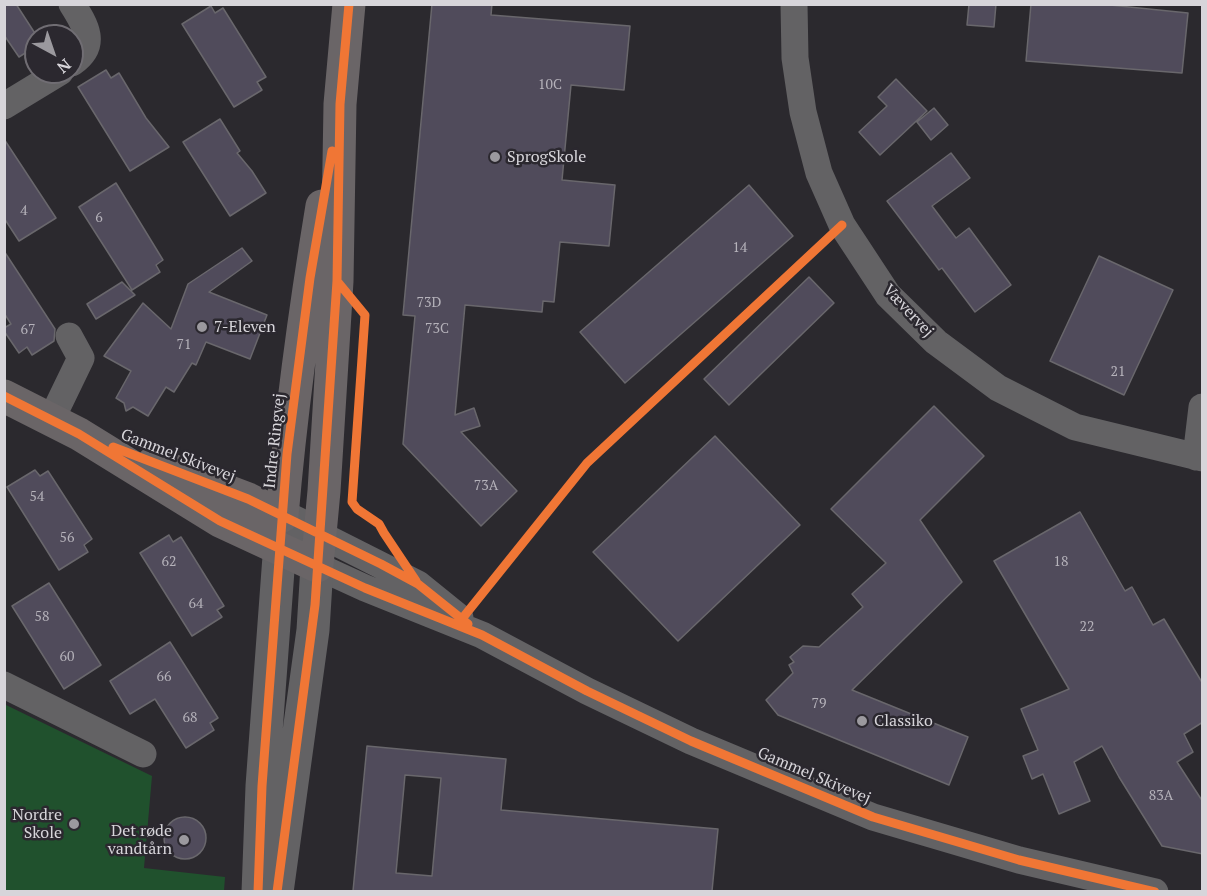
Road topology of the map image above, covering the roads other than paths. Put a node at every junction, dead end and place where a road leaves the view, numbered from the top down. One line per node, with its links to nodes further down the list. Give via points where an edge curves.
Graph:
1 (72, 4): 4 (street, via 86,27)
2 (349, 4): 6 (main road, Indre Ringvej)
3 (794, 4): 12 (street, Vævervej, via 802,112 819,172 842,225 888,295 936,342 998,388 1075,427)
4 (84, 36)
5 (40, 84): 7 (street)
6 (340, 104): 13 (main road, Indre Ringvej, via 310,278); 14 (main road, Indre Ringvej, via 337,281)
7 (4, 106)
8 (69, 336): 11 (street, via 81,358)
9 (4, 396): 11 (main road, Gammel Skivevej)
10 (1203, 407): 12 (street)
11 (65, 427): 13 (main road, Gammel Skivevej); 15 (main road, Gammel Skivevej, via 220,521)
12 (1199, 458)
13 (282, 516): 14 (street, Gammel Skivevej); 15 (street, Indre Ringvej)
14 (319, 534): 16 (main road, Indre Ringvej); 17 (street, Gammel Skivevej, via 418,584)
15 (279, 549): 16 (main road, Gammel Skivevej); 20 (street, Indre Ringvej)
16 (317, 566): 17 (street, Gammel Skivevej); 21 (street, Indre Ringvej, via 313,630)
17 (482, 635): 22 (street, Gammel Skivevej, via 691,741 873,817 1019,860)
18 (4, 685): 19 (street)
19 (143, 754)
20 (258, 891)
21 (277, 891)
22 (1155, 891)

